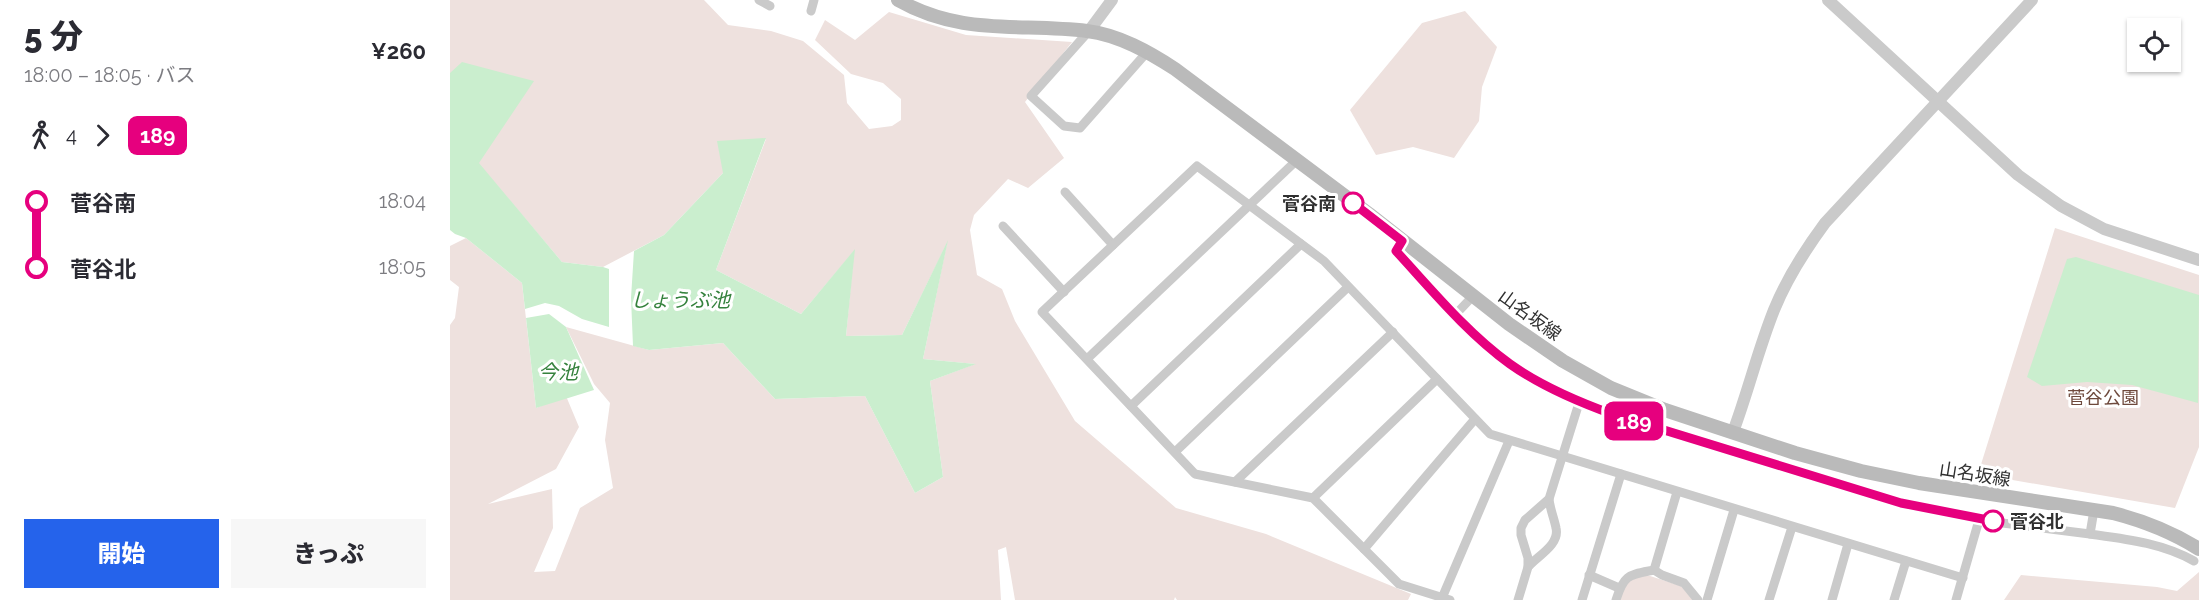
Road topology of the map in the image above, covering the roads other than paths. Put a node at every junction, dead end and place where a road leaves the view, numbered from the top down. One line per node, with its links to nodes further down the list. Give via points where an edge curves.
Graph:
1 (759, 0): 7 (street)
2 (814, 0): 8 (street)
3 (898, 0): 9 (main road, 山名坂線, via 927,14 975,26)
4 (1112, 0): 9 (street)
5 (1828, 0): 11 (street)
6 (2032, 0): 11 (street)
7 (770, 6)
8 (811, 11)
9 (1089, 31): 10 (main road, 山名坂線); 10 (street, via 1032,96 1064,126 1080,128)
10 (1148, 51): 12 (main road, 山名坂線)
11 (1938, 102): 19 (street, via 2018,175 2061,206 2104,229); 30 (street, via 1825,223 1798,263 1774,310)
12 (1296, 160): 14 (street); 16 (main road, 山名坂線)
13 (1065, 192): 18 (street)
14 (1250, 204): 17 (street); 18 (street, via 1197,166); 25 (street)
15 (1003, 226): 21 (street)
16 (1402, 241): 22 (main road, 山名坂線); 23 (street, via 1396,251)
17 (1301, 244): 20 (street); 28 (street)
18 (1113, 245): 21 (street)
19 (2199, 260)
20 (1348, 286): 24 (street); 32 (street)
21 (1064, 292): 25 (street, via 1042,312)
22 (1473, 296): 23 (street); 30 (main road, 山名坂線, via 1544,349 1593,378 1656,406)
23 (1455, 315): 27 (street, via 1509,363)
24 (1393, 332): 26 (street); 35 (street)
25 (1087, 359): 28 (street)
26 (1437, 379): 29 (street); 37 (street)
27 (1580, 403): 33 (street); 41 (street, via 1901,503)
28 (1131, 406): 32 (street)
29 (1475, 419): 31 (street, via 1490,434); 45 (street)
30 (1733, 432): 40 (main road, 山名坂線, via 1795,453 1895,478)
31 (1509, 441): 33 (street); 54 (street)
32 (1175, 452): 35 (street, via 1195,474)
33 (1563, 456): 34 (street); 38 (street)
34 (1621, 474): 36 (street); 50 (street)
35 (1235, 482): 37 (street)
36 (1677, 492): 39 (street); 49 (street)
37 (1313, 498): 45 (street)
38 (1549, 499): 48 (street, via 1556,537); 48 (street, via 1521,528)
39 (1734, 510): 42 (street); 59 (street)
40 (2094, 510): 43 (street); 46 (main road, 山名坂線, via 2140,521 2178,537)
41 (1979, 520): 43 (street); 51 (street)
42 (1792, 527): 44 (street); 60 (street)
43 (2090, 534): 46 (street)
44 (1848, 544): 47 (street); 61 (street)
45 (1364, 549): 53 (street, via 1399,584)
46 (2197, 555)
47 (1906, 561): 51 (street); 62 (street)
48 (1528, 567): 55 (street)
49 (1654, 570): 52 (street, via 1628,575); 58 (street, via 1684,583)
50 (1589, 575): 52 (street); 56 (street)
51 (1963, 578): 63 (street)
52 (1619, 588): 57 (street)
53 (1428, 597): 54 (street)
54 (1446, 599)
55 (1518, 600)
56 (1582, 600)
57 (1616, 600)
58 (1698, 600)
59 (1707, 600)
60 (1769, 600)
61 (1832, 600)
62 (1894, 600)
63 (1956, 600)

